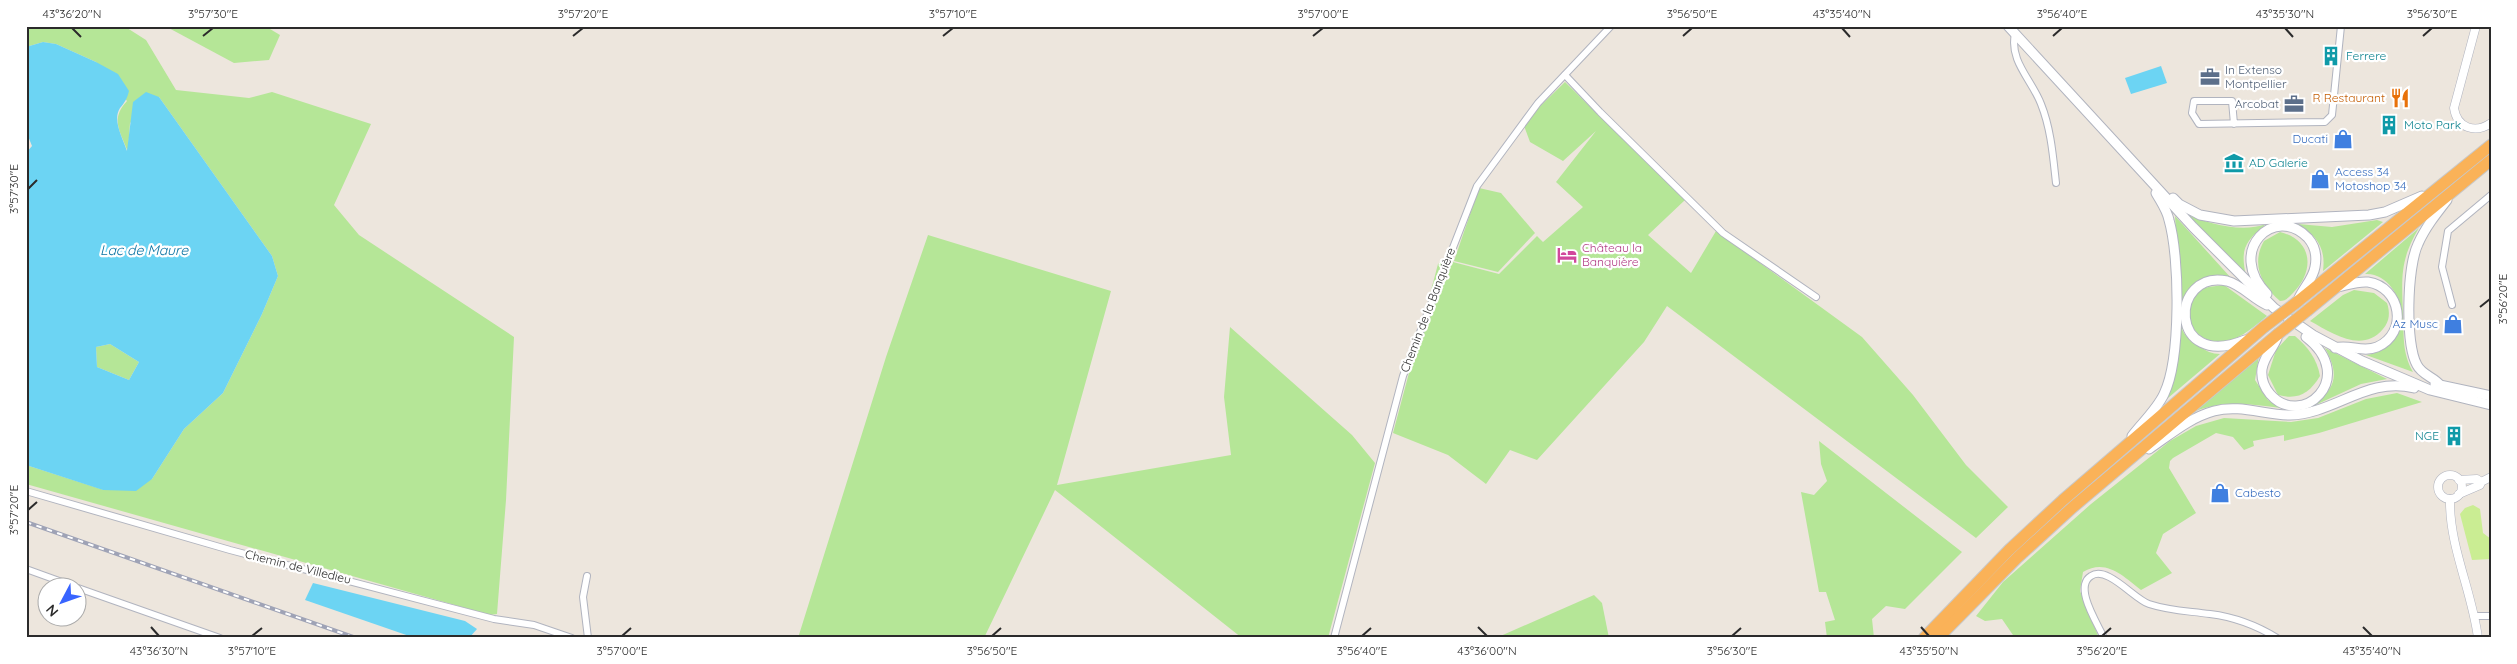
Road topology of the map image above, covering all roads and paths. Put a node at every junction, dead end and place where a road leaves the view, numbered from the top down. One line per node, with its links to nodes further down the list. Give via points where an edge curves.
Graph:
1 (1611, 26): 6 (street, Chemin de la Banquière)
2 (2008, 26): 5 (main road)
3 (2341, 26): 8 (street, via 2329,120)
4 (2476, 26): 7 (street, via 2455,96 2455,115 2464,126 2478,130)
5 (2015, 34): 11 (street, via 2015,56 2041,103 2052,143); 13 (main road)
6 (1565, 75): 17 (street, via 1722,233); 47 (street, Chemin de la Banquière, via 1538,103 1477,186 1403,376)
7 (2491, 122)
8 (2234, 124): 8 (street, via 2232,101 2194,101 2192,113 2199,124)
9 (2491, 145): 12 (highway)
10 (2491, 160): 14 (highway)
11 (2056, 183)
12 (2442, 184): 13 (main road, via 2405,205 2369,215 2234,221 2200,215); 18 (highway)
13 (2155, 187): 20 (main road); 30 (main road, via 2168,214 2174,241 2176,277 2170,376 2164,395)
14 (2454, 190): 16 (highway); 26 (main road, via 2417,246 2410,284 2413,356 2419,369)
15 (2491, 195): 19 (street, via 2448,231 2442,266)
16 (2337, 287): 22 (highway, bridge); 24 (main road, via 2362,281 2377,285 2392,296 2398,313 2393,332 2377,347 2360,349 2343,345)
17 (1816, 297)
18 (2297, 302): 20 (main road, via 2314,272 2315,249 2297,230 2275,228 2258,238 2250,261 2258,285 2271,298); 23 (highway, bridge)
19 (2452, 305)
20 (2274, 308): 21 (main road); 23 (main road, via 2256,300 2237,285 2221,280 2208,281 2190,296 2184,319 2191,334 2201,343 2226,346)
21 (2301, 328): 22 (main road, via 2320,350 2328,374 2323,391 2312,401 2301,405 2279,402 2264,386 2264,359); 24 (main road)
22 (2278, 334): 31 (highway)
23 (2250, 338): 30 (highway)
24 (2335, 348): 25 (main road)
25 (2403, 378): 26 (main road); 27 (main road)
26 (2440, 385): 28 (main road)
27 (2430, 390): 29 (main road); 31 (main road, via 2403,385 2380,386 2315,410 2290,415 2242,409 2217,410 2191,418)
28 (2491, 396)
29 (2491, 405)
30 (2124, 446): 48 (highway, via 2009,550)
31 (2119, 467): 49 (highway, via 2017,558)
32 (2491, 477): 34 (street)
33 (2459, 480): 34 (street, via 2477,479); 36 (street, via 2462,487); 37 (street, via 2448,475 2439,482 2440,493)
34 (2481, 482): 36 (street)
35 (26, 491): 45 (street, Chemin de Villedieu, via 230,550 494,619 534,625)
36 (2459, 494): 37 (street)
37 (2450, 499): 42 (street, via 2450,521)
38 (26, 569): 39 (street)
39 (45, 576)
40 (586, 576): 46 (street, via 583,597)
41 (88, 592): 44 (street)
42 (2475, 616): 43 (street); 52 (street)
43 (2491, 616)
44 (220, 638)
45 (572, 638)
46 (588, 638)
47 (1334, 638)
48 (1924, 638)
49 (1938, 638)
50 (2104, 638): 51 (street, via 2084,594 2087,579 2098,574 2107,576 2147,604 2166,610 2208,613 2241,620)
51 (2277, 638)
52 (2478, 638)

